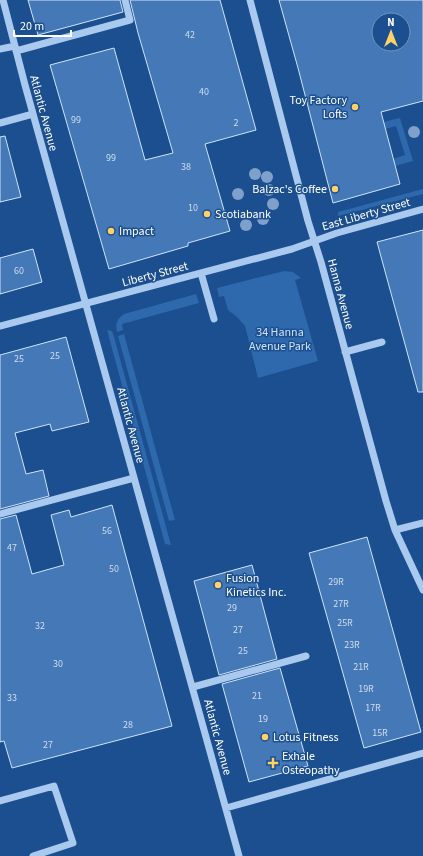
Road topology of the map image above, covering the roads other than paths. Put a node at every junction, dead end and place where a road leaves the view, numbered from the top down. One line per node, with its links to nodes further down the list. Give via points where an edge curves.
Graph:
1 (3, 0): 5 (street, Atlantic Avenue)
2 (125, 0): 5 (street, via 130,20)
3 (250, 0): 9 (street, Hanna Avenue)
4 (0, 49): 5 (street)
5 (15, 49): 6 (street, Atlantic Avenue)
6 (33, 114): 7 (street); 11 (street, Atlantic Avenue)
7 (0, 123)
8 (423, 209): 9 (street, East Liberty Street)
9 (314, 241): 10 (street, Liberty Street); 15 (street, Hanna Avenue)
10 (201, 273): 11 (street, Liberty Street); 12 (street)
11 (86, 302): 13 (street, Liberty Street); 16 (street, Atlantic Avenue)
12 (214, 319)
13 (0, 326)
14 (382, 342): 15 (street)
15 (345, 352): 19 (street, Hanna Avenue)
16 (134, 478): 17 (street); 22 (street, Atlantic Avenue)
17 (0, 514)
18 (423, 523): 19 (street)
19 (395, 530): 20 (street, Hanna Avenue)
20 (423, 590)
21 (306, 656): 22 (street)
22 (193, 687): 25 (street, Atlantic Avenue)
23 (423, 753): 25 (street)
24 (0, 801): 26 (street, via 54,786 73,843)
25 (226, 808): 27 (street, Atlantic Avenue)
26 (33, 856)
27 (239, 856)

